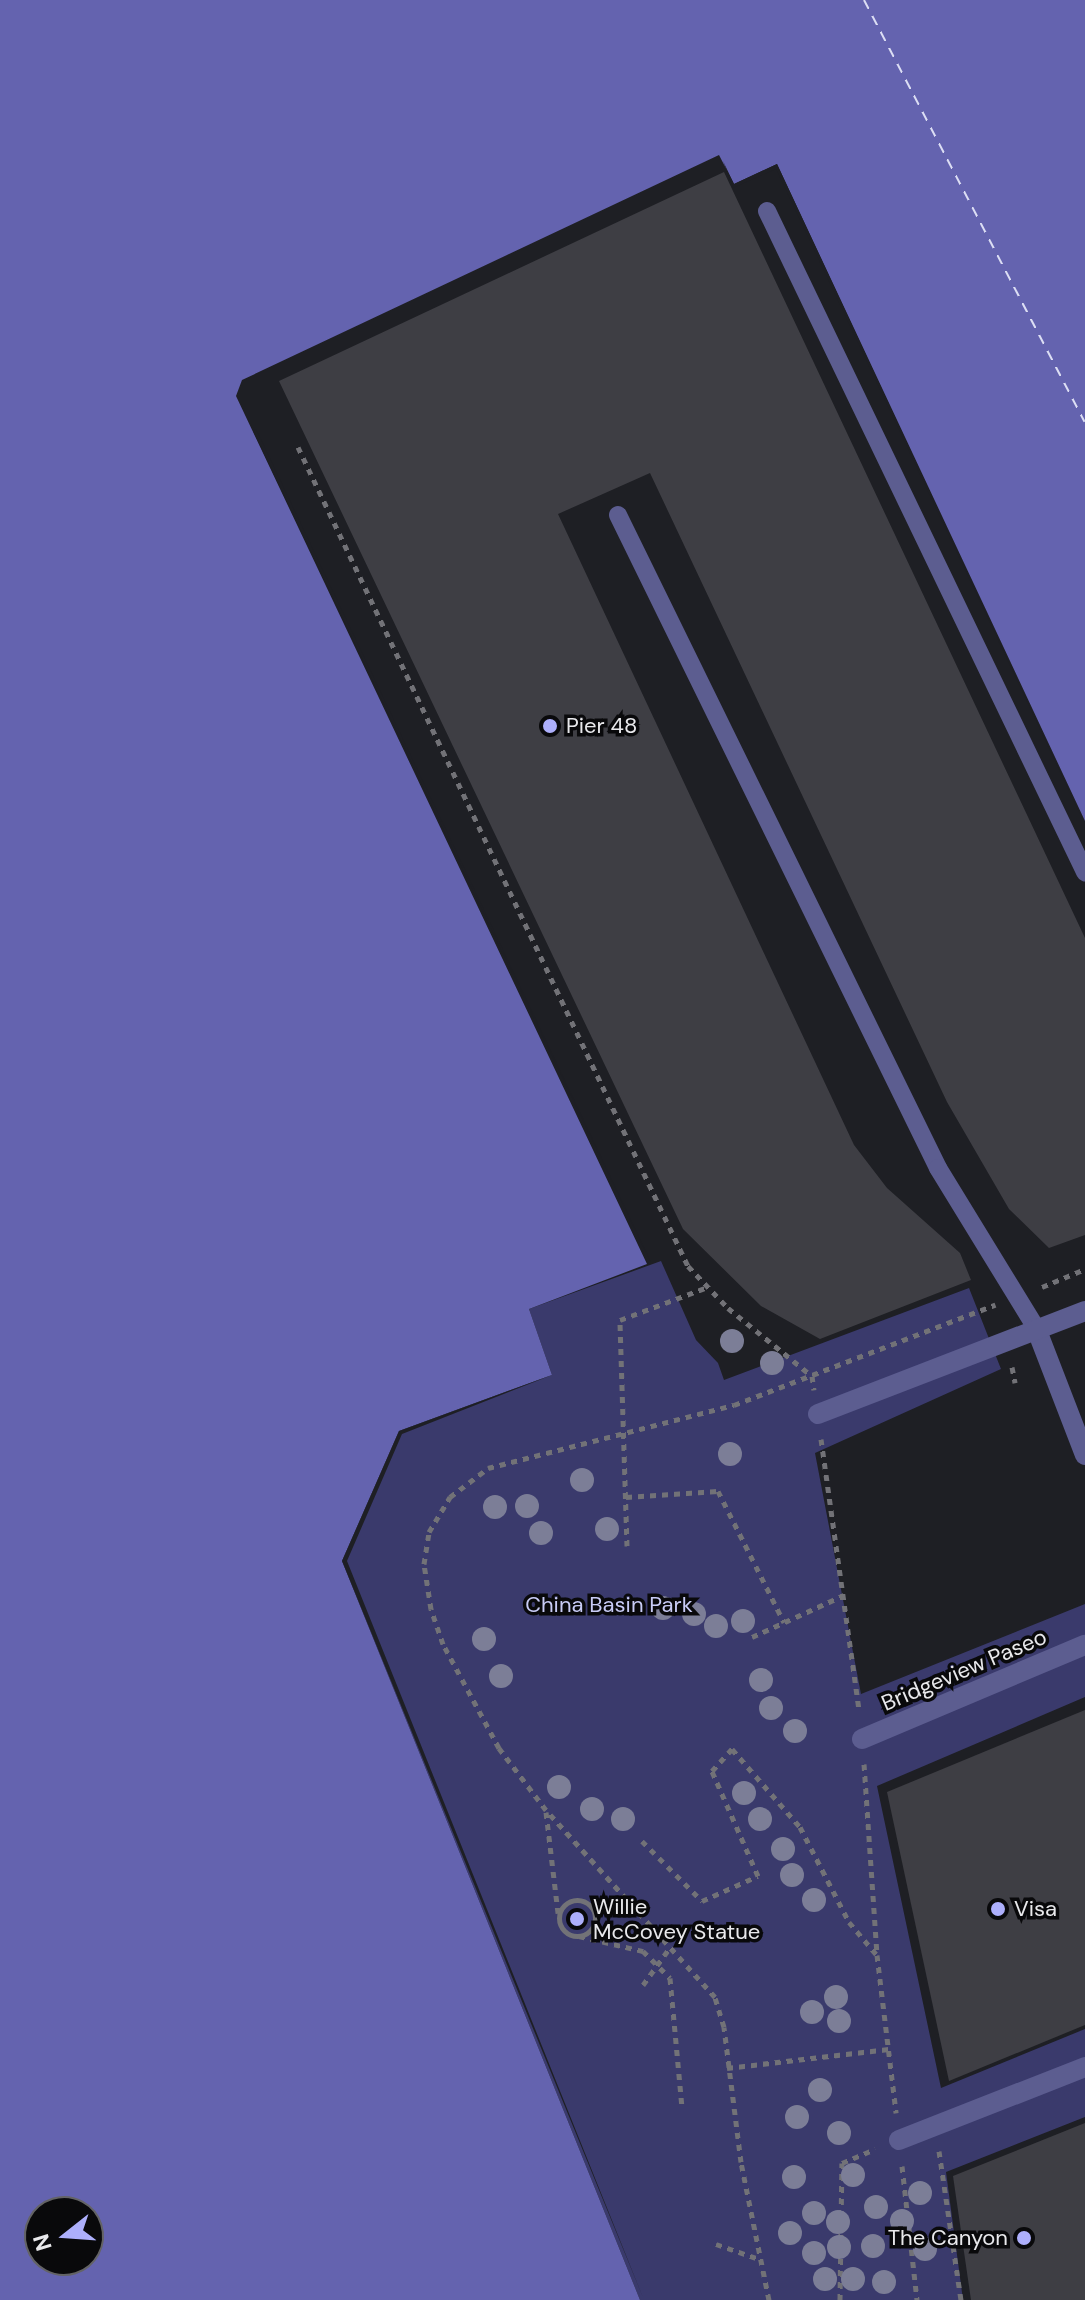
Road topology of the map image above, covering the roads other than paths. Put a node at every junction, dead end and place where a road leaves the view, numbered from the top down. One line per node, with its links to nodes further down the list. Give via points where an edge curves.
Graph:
1 (767, 211): 3 (lane)
2 (618, 515): 5 (lane, via 938,1168)
3 (1085, 872)
4 (1085, 1311): 5 (street)
5 (1036, 1328): 6 (street); 7 (street)
6 (818, 1414)
7 (1085, 1455)
8 (1085, 1645): 9 (street, Bridgeview Paseo)
9 (862, 1739)
10 (1085, 2067): 11 (street)
11 (899, 2140)

